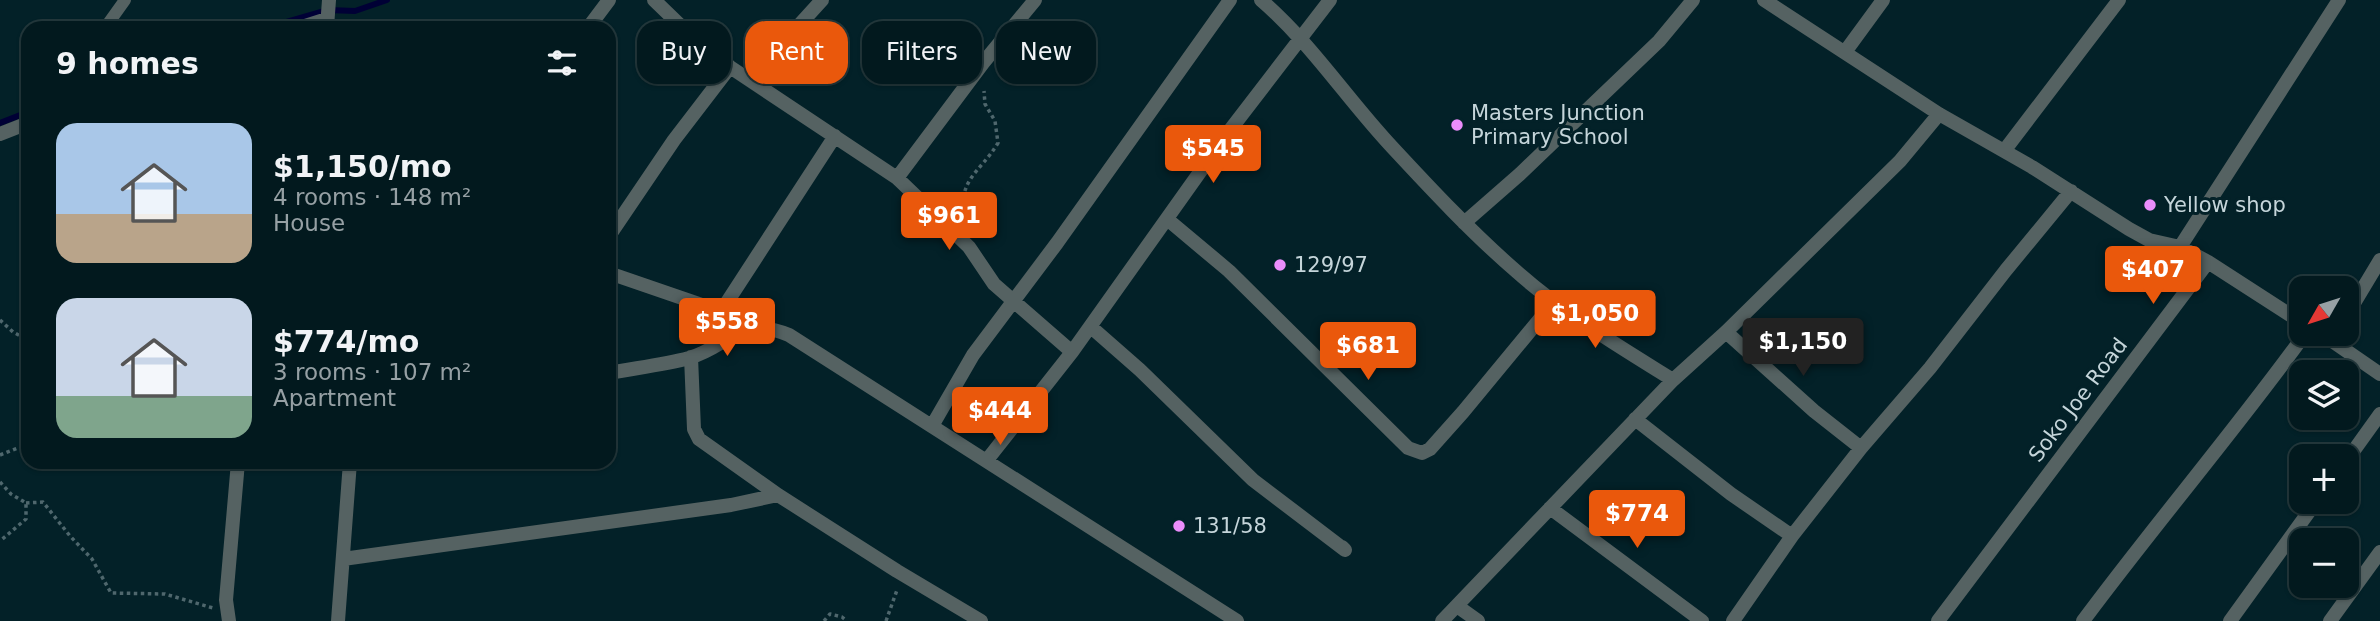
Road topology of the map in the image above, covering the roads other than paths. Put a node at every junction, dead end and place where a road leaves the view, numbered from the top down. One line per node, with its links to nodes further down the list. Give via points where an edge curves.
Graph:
1 (125, 0): 15 (lane)
2 (329, 0): 16 (street)
3 (609, 0): 17 (street)
4 (654, 0): 18 (street)
5 (822, 0): 19 (street)
6 (1035, 0): 29 (street)
7 (1230, 0): 39 (street)
8 (1261, 0): 20 (street)
9 (1330, 0): 20 (street)
10 (1693, 0): 32 (street, via 1659,41)
11 (1764, 0): 21 (street)
12 (1883, 0): 21 (street)
13 (2119, 0): 28 (street)
14 (2339, 0): 34 (street)
15 (110, 21)
16 (327, 21)
17 (593, 21)
18 (676, 21)
19 (803, 21)
20 (1300, 39): 31 (street); 32 (street)
21 (1846, 52): 24 (street)
22 (716, 84): 33 (street)
23 (757, 84): 27 (street)
24 (1940, 114): 28 (street); 45 (street, via 1900,161)
25 (21, 125): 26 (street)
26 (0, 134)
27 (835, 136): 29 (street); 41 (street)
28 (2004, 151): 30 (street)
29 (897, 178): 39 (street, via 969,247 983,271)
30 (2071, 191): 34 (street, via 2149,240); 57 (street)
31 (1167, 219): 40 (street, via 1238,279 1408,448 1422,453 1463,412); 43 (street)
32 (1464, 223): 40 (street)
33 (616, 226)
34 (2180, 247): 36 (street)
35 (2380, 260): 38 (street)
36 (2208, 262): 42 (street); 77 (street, Soko Joe Road)
37 (616, 276): 41 (street)
38 (2359, 295)
39 (1012, 302): 48 (street); 55 (street, via 973,355)
40 (1554, 302): 52 (street)
41 (720, 313): 44 (street)
42 (2289, 314)
43 (1091, 327): 48 (street); 65 (street, via 1253,480 1345,550)
44 (746, 328): 49 (street); 55 (street, via 774,328 789,335)
45 (1726, 332): 52 (street); 57 (street)
46 (2296, 346): 78 (street)
47 (2343, 346): 51 (street)
48 (1072, 352): 58 (street)
49 (691, 358): 50 (street); 61 (street, via 699,439)
50 (616, 372)
51 (2380, 374)
52 (1674, 380): 54 (street)
53 (2380, 414): 56 (street)
54 (1635, 419): 62 (street); 64 (street)
55 (932, 426): 58 (street)
56 (2358, 444)
57 (1861, 448): 64 (street)
58 (987, 460): 72 (street)
59 (237, 469): 69 (street, via 226,600)
60 (349, 469): 67 (street)
61 (778, 495): 67 (street); 71 (street)
62 (1550, 508): 68 (street); 75 (street)
63 (2307, 514): 79 (street)
64 (1792, 536): 76 (street)
65 (1342, 547)
66 (2380, 552): 80 (street)
67 (343, 559): 70 (street)
68 (1457, 606): 73 (street); 74 (street)
69 (229, 617)
70 (338, 621)
71 (981, 621)
72 (1237, 621)
73 (1442, 621)
74 (1478, 621)
75 (1702, 621)
76 (1732, 621)
77 (1938, 621)
78 (2083, 621)
79 (2230, 621)
80 (2330, 621)

